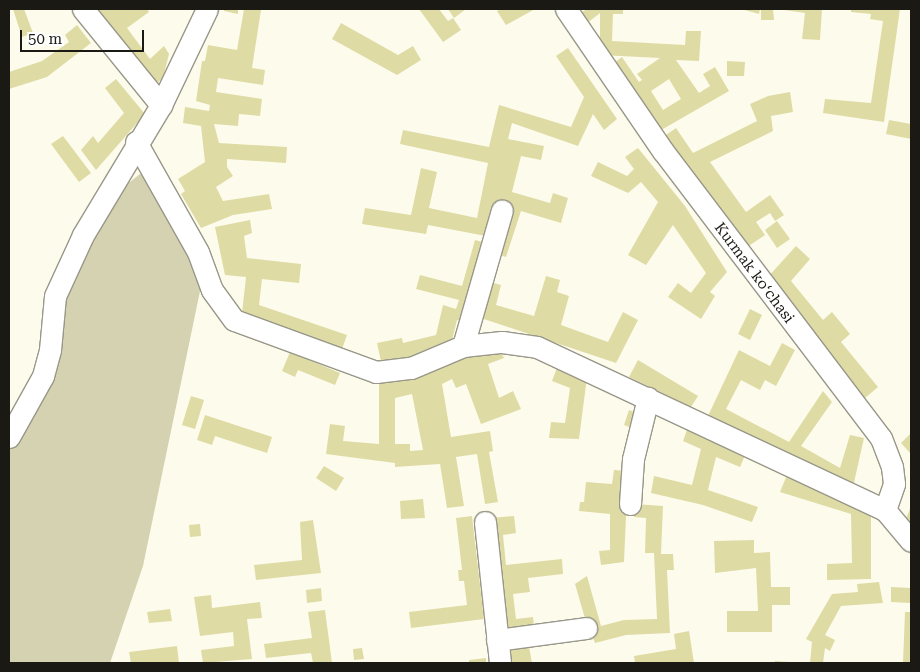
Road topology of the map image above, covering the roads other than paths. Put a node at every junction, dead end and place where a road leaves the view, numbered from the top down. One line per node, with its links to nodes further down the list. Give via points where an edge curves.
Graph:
1 (83, 9): 4 (street)
2 (207, 9): 4 (street)
3 (566, 9): 11 (street, Kurmak koʻchasi, via 664,150 881,438 892,467 894,484)
4 (161, 105): 5 (street)
5 (136, 142): 7 (street, via 198,252 212,290 234,320 376,372 411,368); 9 (street, via 83,235 55,296 50,350 43,376)
6 (502, 210): 7 (street)
7 (463, 346): 8 (street, via 502,342 537,347)
8 (648, 398): 10 (street, via 633,459); 11 (street)
9 (9, 437)
10 (630, 504)
11 (886, 510): 13 (street)
12 (485, 522): 15 (street)
13 (911, 542)
14 (586, 628): 15 (street)
15 (497, 640): 16 (street)
16 (500, 663)

